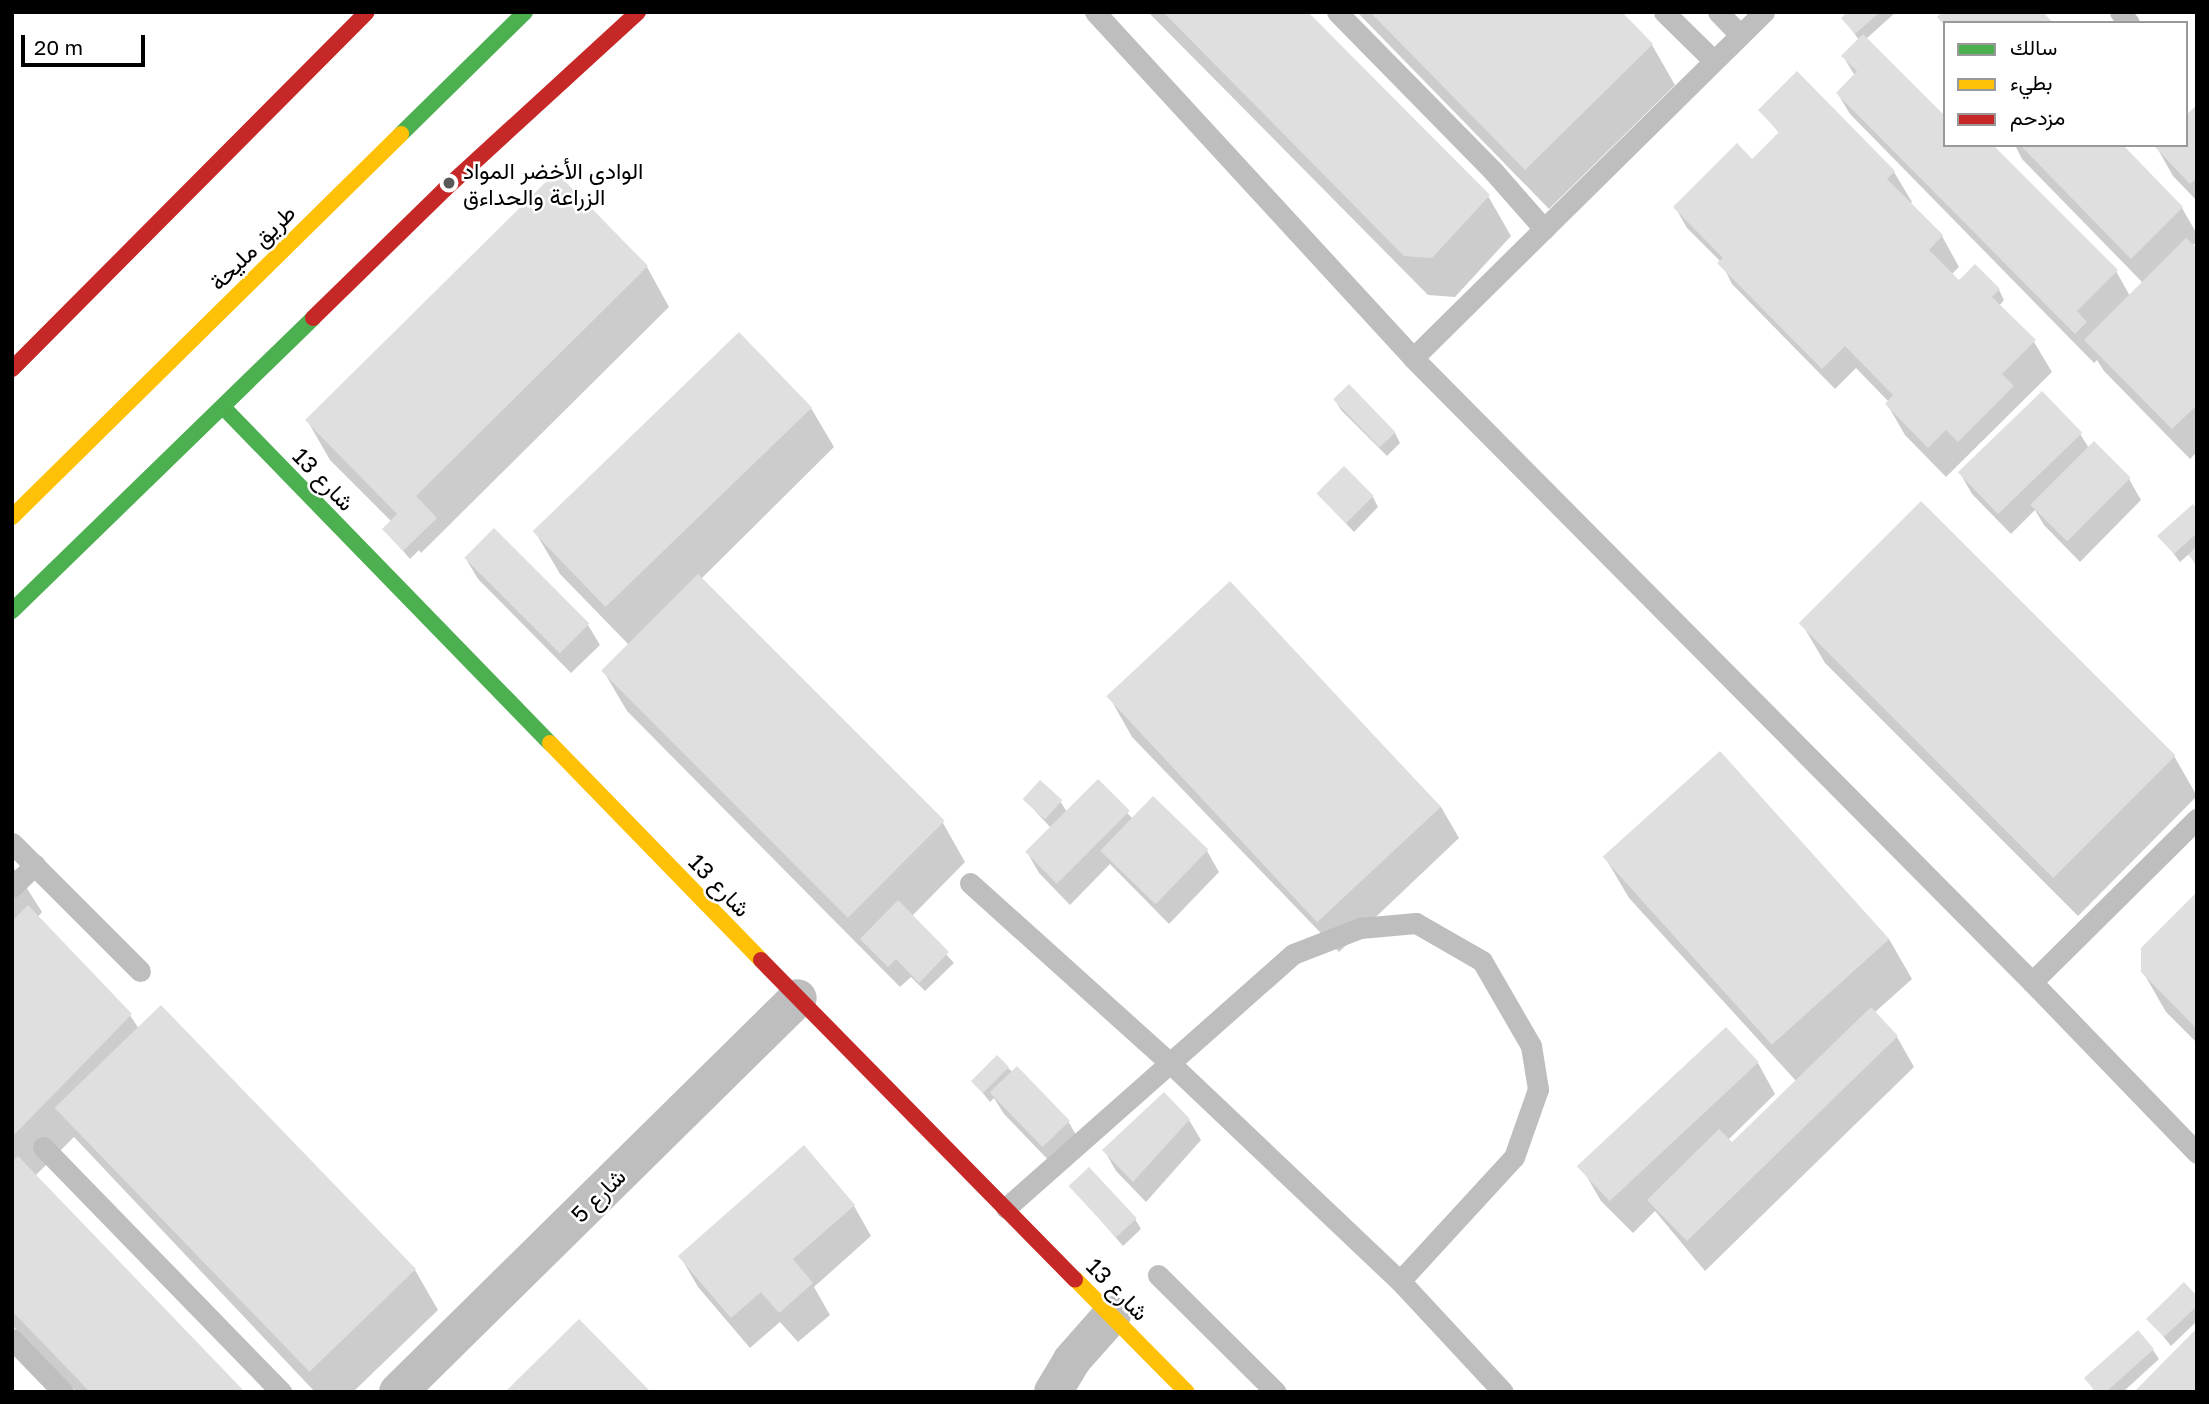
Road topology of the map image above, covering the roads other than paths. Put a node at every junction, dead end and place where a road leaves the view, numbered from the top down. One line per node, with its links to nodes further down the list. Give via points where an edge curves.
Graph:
1 (367, 12): 13 (street)
2 (526, 12): 15 (street, طريق مليحة)
3 (638, 12): 14 (street, via 445,189)
4 (1095, 12): 12 (lane)
5 (1337, 12): 11 (lane)
6 (1664, 12): 10 (lane)
7 (1718, 12): 9 (lane)
8 (1764, 12): 9 (lane)
9 (1740, 35): 10 (lane)
10 (1714, 61): 11 (lane)
11 (1544, 229): 12 (lane)
12 (1413, 358): 23 (lane)
13 (12, 369)
14 (223, 408): 16 (street); 24 (street, شارع 13)
15 (12, 517)
16 (12, 611)
17 (2197, 819): 23 (lane)
18 (12, 843): 19 (lane)
19 (35, 865): 21 (lane); 22 (lane)
20 (971, 883): 25 (lane)
21 (12, 887)
22 (141, 971)
23 (2032, 982): 27 (lane)
24 (797, 998): 28 (street, شارع 13); 36 (street, شارع 5)
25 (1170, 1063): 28 (lane); 30 (lane); 30 (lane, via 1293,954 1360,928 1416,923 1482,961 1531,1046 1538,1088 1514,1157)
26 (43, 1147): 35 (lane)
27 (2197, 1153)
28 (1006, 1208): 31 (street, شارع 13)
29 (1158, 1275): 38 (lane)
30 (1399, 1281): 39 (lane)
31 (1112, 1315): 33 (street, via 1072,1360); 37 (street, شارع 13)
32 (12, 1339): 34 (lane)
33 (1064, 1386)
34 (63, 1392)
35 (281, 1392)
36 (398, 1392)
37 (1187, 1392)
38 (1276, 1392)
39 (1503, 1392)

